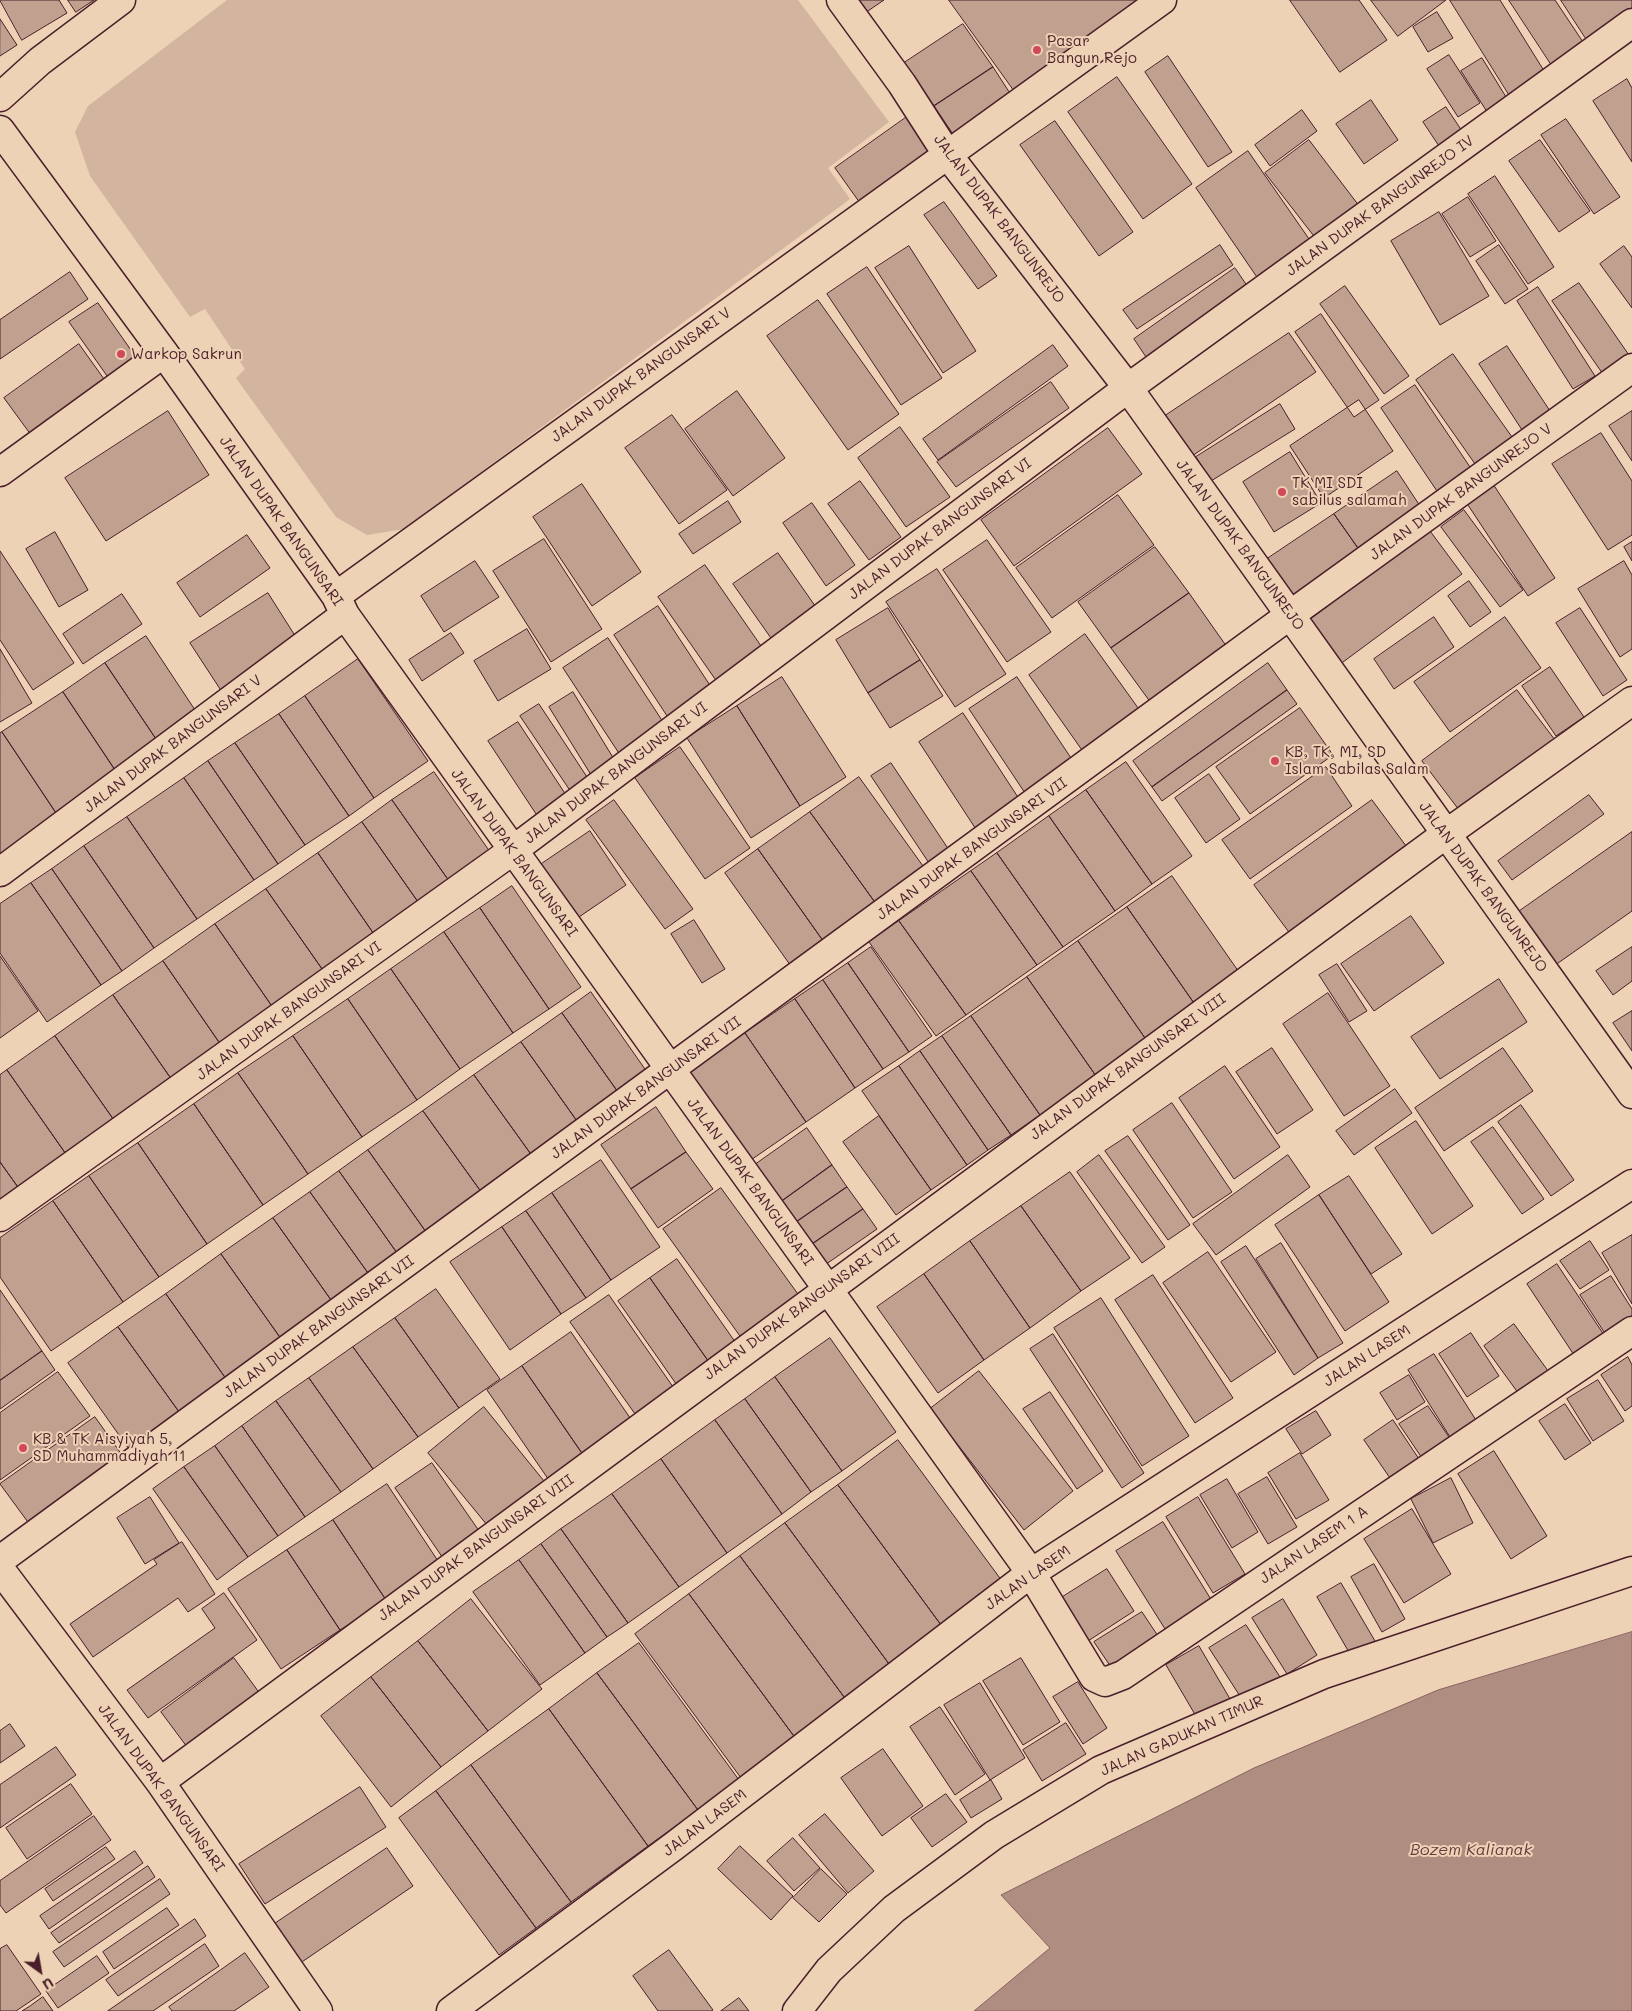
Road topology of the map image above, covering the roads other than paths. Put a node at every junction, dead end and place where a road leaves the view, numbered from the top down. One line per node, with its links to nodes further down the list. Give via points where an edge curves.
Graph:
1 (121, 0): 5 (street, via 40,61)
2 (841, 0): 7 (street, JALAN DUPAK BANGUNREJO, via 902,84)
3 (1162, 0): 7 (street, JALAN DUPAK BANGUNSARI V)
4 (1632, 23): 10 (street, JALAN DUPAK BANGUNREJO IV)
5 (0, 97)
6 (0, 130): 8 (street, JALAN DUPAK BANGUNSARI)
7 (947, 154): 10 (street, JALAN DUPAK BANGUNREJO); 12 (street, JALAN DUPAK BANGUNSARI V)
8 (164, 353): 11 (street); 12 (street, JALAN DUPAK BANGUNSARI)
9 (1632, 368): 13 (street, JALAN DUPAK BANGUNREJO V)
10 (1128, 388): 13 (street, JALAN DUPAK BANGUNREJO); 16 (street, JALAN DUPAK BANGUNSARI VI)
11 (0, 472)
12 (340, 606): 16 (street, JALAN DUPAK BANGUNSARI); 17 (street, JALAN DUPAK BANGUNSARI V)
13 (1290, 615): 15 (street, JALAN DUPAK BANGUNREJO); 18 (street, JALAN DUPAK BANGUNSARI VII)
14 (1632, 701): 15 (street, JALAN DUPAK BANGUNSARI VIII)
15 (1446, 834): 19 (street, JALAN DUPAK BANGUNREJO); 22 (street, JALAN DUPAK BANGUNSARI VIII)
16 (512, 850): 18 (street, JALAN DUPAK BANGUNSARI); 21 (street, JALAN DUPAK BANGUNSARI VI)
17 (0, 872)
18 (670, 1071): 22 (street, JALAN DUPAK BANGUNSARI); 24 (street, JALAN DUPAK BANGUNSARI VII)
19 (1632, 1094)
20 (1632, 1184): 27 (street, JALAN LASEM)
21 (0, 1217)
22 (827, 1288): 27 (street, JALAN DUPAK BANGUNSARI); 28 (street, JALAN DUPAK BANGUNSARI VIII)
23 (1632, 1332): 27 (street, JALAN LASEM 1 A, via 1113,1679 1105,1682 1094,1677)
24 (0, 1560)
25 (0, 1569): 28 (street, JALAN DUPAK BANGUNSARI)
26 (1632, 1572): 31 (street, JALAN GADUKAN TIMUR, via 1324,1674 1101,1770 994,1834 894,1909 829,1970)
27 (1031, 1573): 30 (street, JALAN LASEM, via 674,1846)
28 (160, 1782): 29 (street, JALAN DUPAK BANGUNSARI)
29 (318, 2011)
30 (451, 2011)
31 (797, 2011)

